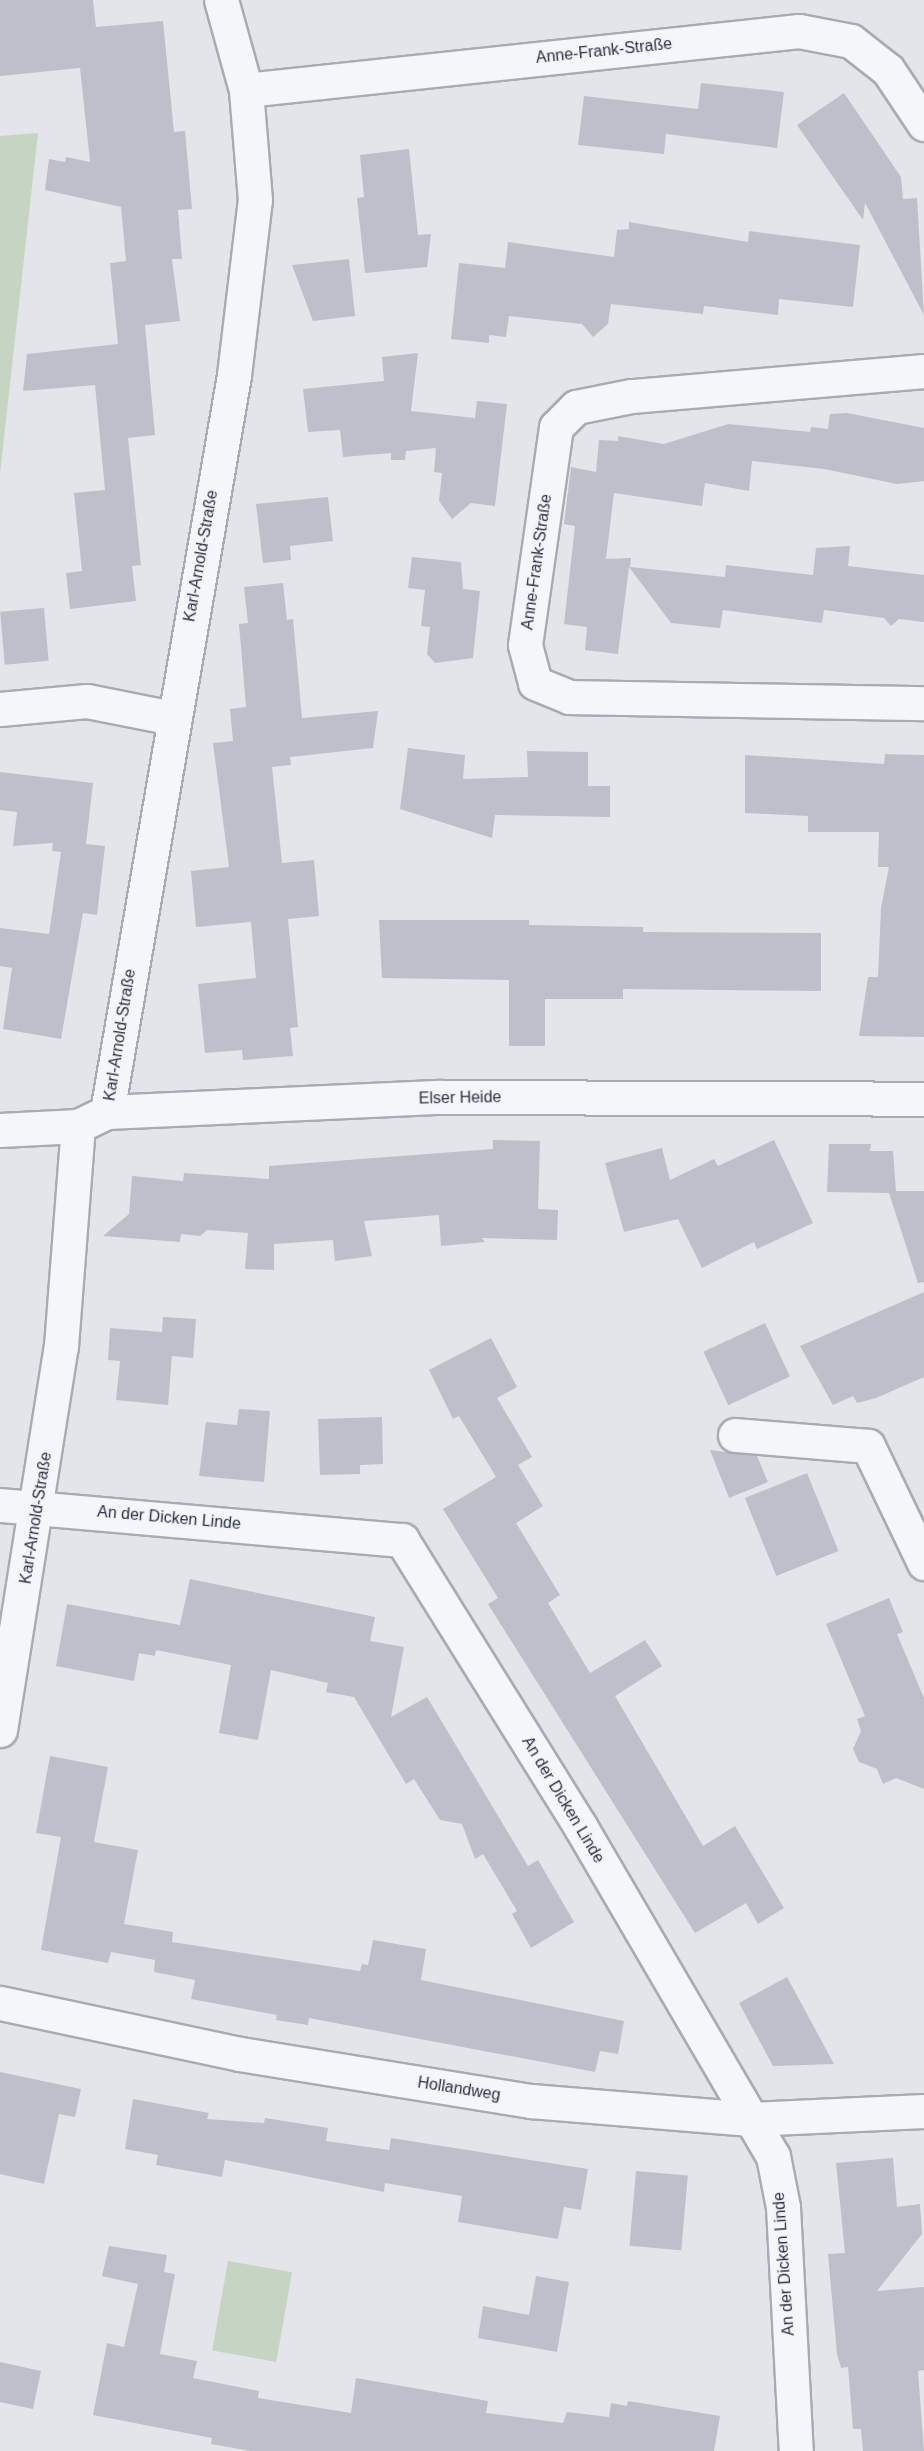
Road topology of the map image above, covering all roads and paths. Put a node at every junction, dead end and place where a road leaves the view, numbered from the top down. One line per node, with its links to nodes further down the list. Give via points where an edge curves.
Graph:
1 (221, 0): 2 (street, Karl-Arnold-Straße)
2 (246, 90): 3 (street, Anne-Frank-Straße, via 799,31 851,41 888,70); 7 (street, Karl-Arnold-Straße, via 253,212 234,375)
3 (924, 124)
4 (924, 371): 5 (street, Anne-Frank-Straße, via 631,396 576,406 556,427 525,645 535,683 569,697)
5 (924, 703)
6 (0, 709): 7 (street, via 87,701)
7 (173, 718): 9 (street, Karl-Arnold-Straße)
8 (924, 1099): 9 (street, Elser Heide, via 441,1098)
9 (107, 1112): 10 (street, Elser Heide)
10 (78, 1126): 11 (street, Elser Heide); 14 (street, Karl-Arnold-Straße, via 61,1346)
11 (0, 1130)
12 (735, 1435): 15 (street, via 868,1446)
13 (0, 1505): 14 (street, An der Dicken Linde)
14 (39, 1506): 16 (street, Karl-Arnold-Straße); 19 (street, An der Dicken Linde, via 402,1540 580,1826)
15 (924, 1563)
16 (0, 1730)
17 (0, 2003): 19 (street, Hollandweg, via 240,2054 520,2099)
18 (924, 2111): 19 (street, Hollandweg)
19 (750, 2119): 20 (street, An der Dicken Linde, via 773,2156 783,2207)
20 (796, 2451)

